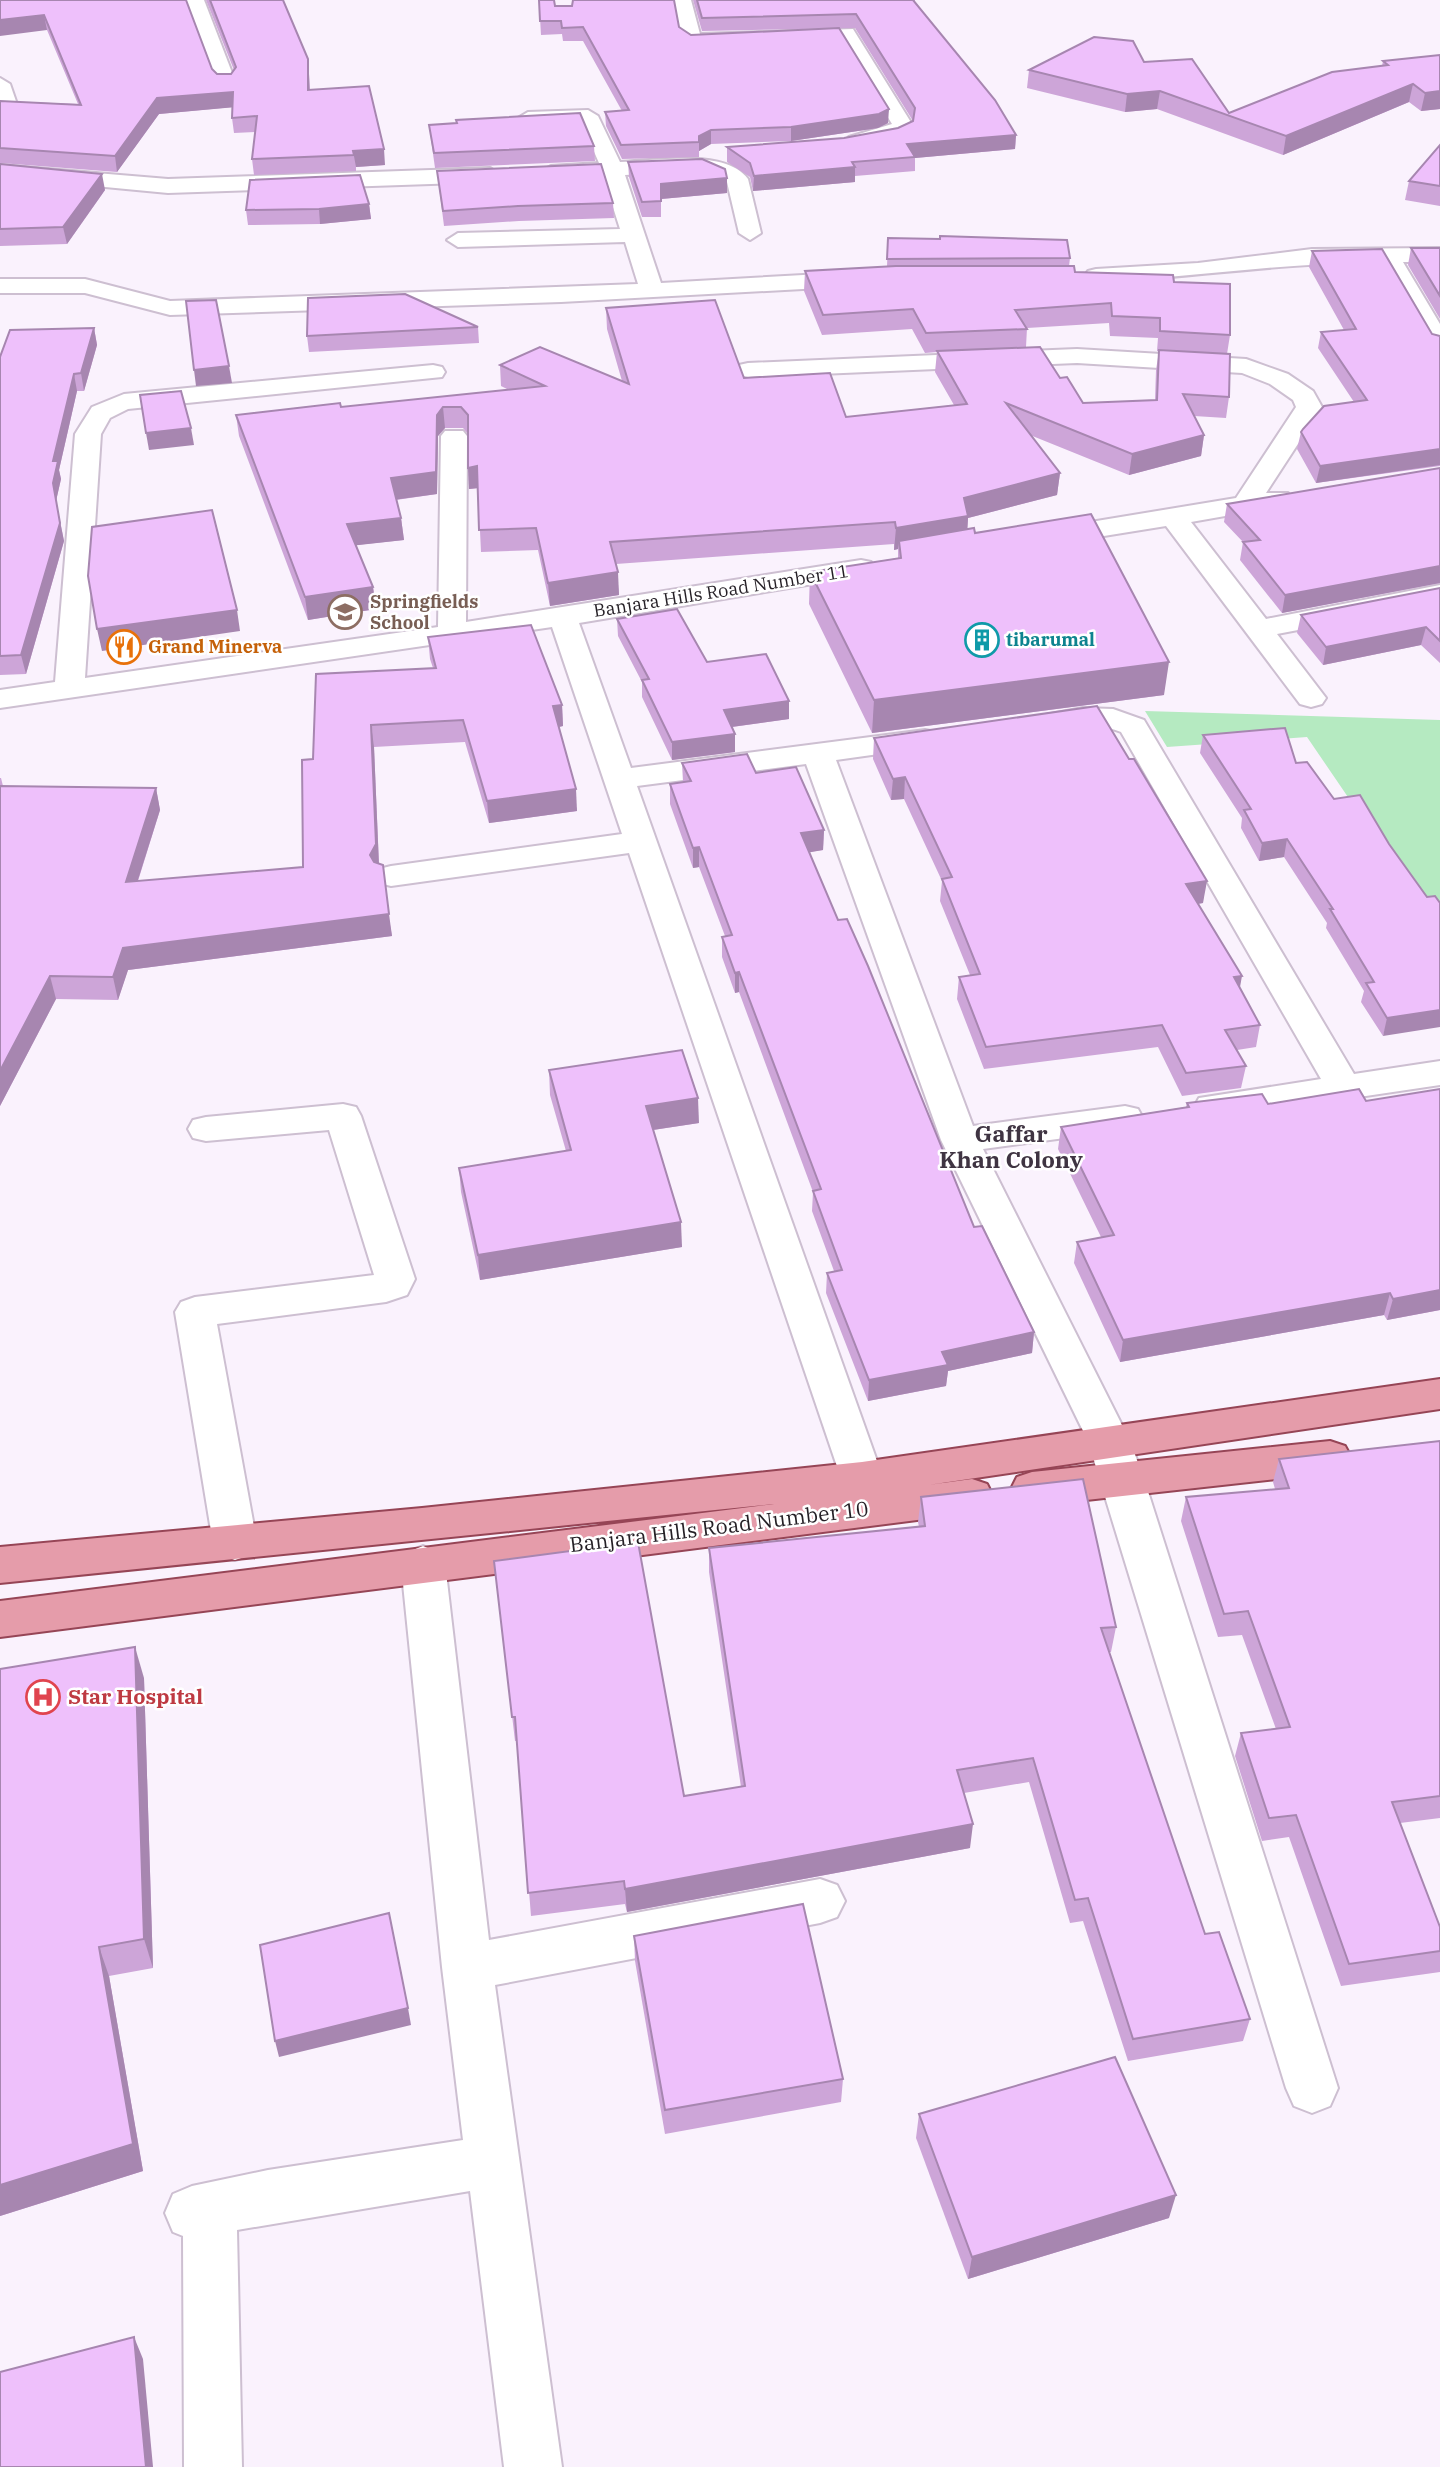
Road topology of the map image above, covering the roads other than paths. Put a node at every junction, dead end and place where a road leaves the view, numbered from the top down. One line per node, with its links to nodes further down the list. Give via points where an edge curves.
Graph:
1 (195, 0): 3 (street)
2 (682, 0): 7 (street, via 692,40 846,33 902,130)
3 (226, 83)
4 (0, 84): 5 (street)
5 (9, 110)
6 (506, 119): 8 (street, via 588,116)
7 (831, 144)
8 (612, 169): 9 (street, via 168,186); 10 (street, via 715,167 737,179); 11 (street)
9 (0, 171)
10 (750, 233)
11 (634, 235): 12 (street); 18 (street)
12 (458, 240)
13 (1440, 255): 14 (street)
14 (1388, 256): 15 (street, via 1312,256 1198,270); 19 (street)
15 (1078, 276)
16 (883, 277): 18 (street)
17 (0, 286): 18 (street, via 87,286 151,307 170,308)
18 (652, 290)
19 (1440, 344)
20 (748, 370): 24 (street, via 1077,356 1246,366 1279,379 1304,396 1310,407)
21 (433, 372): 32 (street, via 124,402 101,410 88,434)
22 (454, 436): 31 (street)
23 (1310, 495): 24 (street)
24 (1245, 504): 25 (street)
25 (1173, 517): 26 (street); 30 (street)
26 (1024, 541)
27 (888, 564): 29 (street, Banjara Hills Road Number 11)
28 (1440, 594): 30 (street)
29 (564, 617): 31 (street, Banjara Hills Road Number 11); 38 (street)
30 (1260, 629): 33 (street)
31 (452, 632): 32 (street, Banjara Hills Road Number 11)
32 (69, 691): 34 (street, Banjara Hills Road Number 11)
33 (1311, 698)
34 (0, 699)
35 (1019, 726): 42 (street, via 1100,715 1133,726)
36 (952, 736): 37 (street)
37 (818, 754): 38 (street); 44 (street)
38 (621, 779): 39 (street)
39 (642, 841): 40 (street); 48 (street)
40 (391, 876)
41 (1440, 1073): 42 (street)
42 (1345, 1089): 44 (street)
43 (206, 1129): 49 (street, via 343,1116 395,1279 386,1287 195,1312)
44 (960, 1140): 47 (street)
45 (1440, 1394): 47 (main road, Banjara Hills Road Number 10)
46 (1371, 1452): 47 (main road, Banjara Hills Road Number 10)
47 (1116, 1460): 48 (main road, Banjara Hills Road Number 10); 51 (main road, Banjara Hills Road Number 10); 55 (street)
48 (862, 1478): 49 (main road, Banjara Hills Road Number 10)
49 (235, 1543): 50 (main road, Banjara Hills Road Number 10)
50 (0, 1564)
51 (423, 1564): 52 (main road, Banjara Hills Road Number 10); 54 (street)
52 (0, 1619)
53 (820, 1901): 54 (street)
54 (467, 1966): 56 (street)
55 (1312, 2088)
56 (495, 2161): 57 (street, via 201,2211); 58 (street)
57 (213, 2467)
58 (533, 2467)

